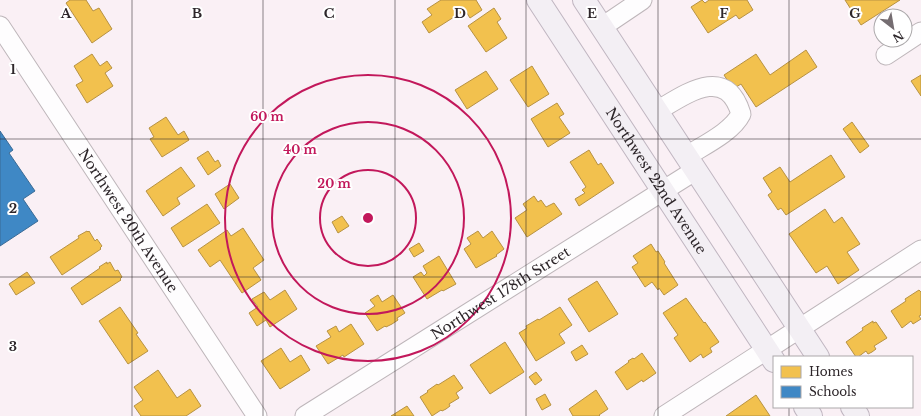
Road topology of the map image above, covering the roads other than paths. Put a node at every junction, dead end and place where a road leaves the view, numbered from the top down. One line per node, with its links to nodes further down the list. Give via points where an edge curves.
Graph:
1 (538, 0): 11 (main road, Northwest 22nd Avenue)
2 (584, 0): 5 (main road)
3 (642, 0): 5 (street)
4 (0, 26): 7 (street, Northwest 20th Avenue)
5 (602, 27): 9 (main road)
6 (921, 32): 8 (street)
7 (6, 49): 16 (street, Northwest 20th Avenue)
8 (886, 55)
9 (657, 111): 10 (main road); 10 (street, Northwest 178th Street, via 694,90 717,86 728,90 738,103 741,114 738,121)
10 (691, 163): 11 (street, Northwest 178th Street); 13 (main road)
11 (663, 191): 14 (main road, Northwest 22nd Avenue); 17 (street, Northwest 178th Street)
12 (921, 250): 13 (street)
13 (799, 328): 14 (street); 15 (main road)
14 (770, 356): 18 (street)
15 (817, 356)
16 (257, 416)
17 (305, 416)
18 (664, 416)

